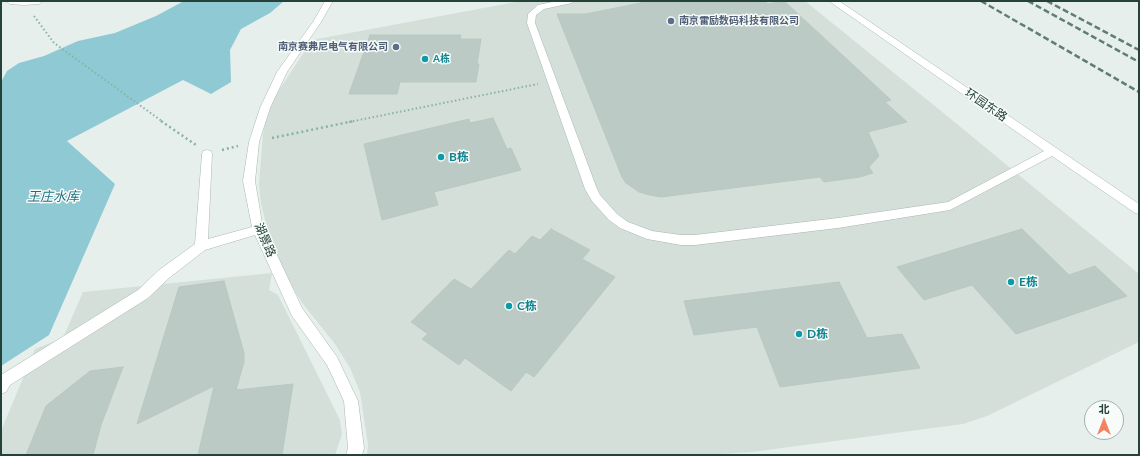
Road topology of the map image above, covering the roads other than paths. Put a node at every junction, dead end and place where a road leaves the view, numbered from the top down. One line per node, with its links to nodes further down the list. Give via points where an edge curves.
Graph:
1 (10, 1): 2 (street)
2 (39, 1)
3 (329, 1): 9 (street, 湖景路, via 282,72 265,108 254,142 249,181)
4 (569, 1): 6 (street, via 541,7 531,18 552,81 596,198 624,225 651,236 695,240 838,223 950,206)
5 (834, 1): 6 (street, 环园东路)
6 (1052, 151): 8 (street, 环园东路)
7 (207, 154): 10 (street)
8 (1139, 210)
9 (259, 229): 10 (street); 12 (street, 湖景路, via 297,312 332,361 351,401 356,448)
10 (201, 246): 11 (street, via 164,274 143,294 5,380)
11 (1, 387)
12 (354, 455)

